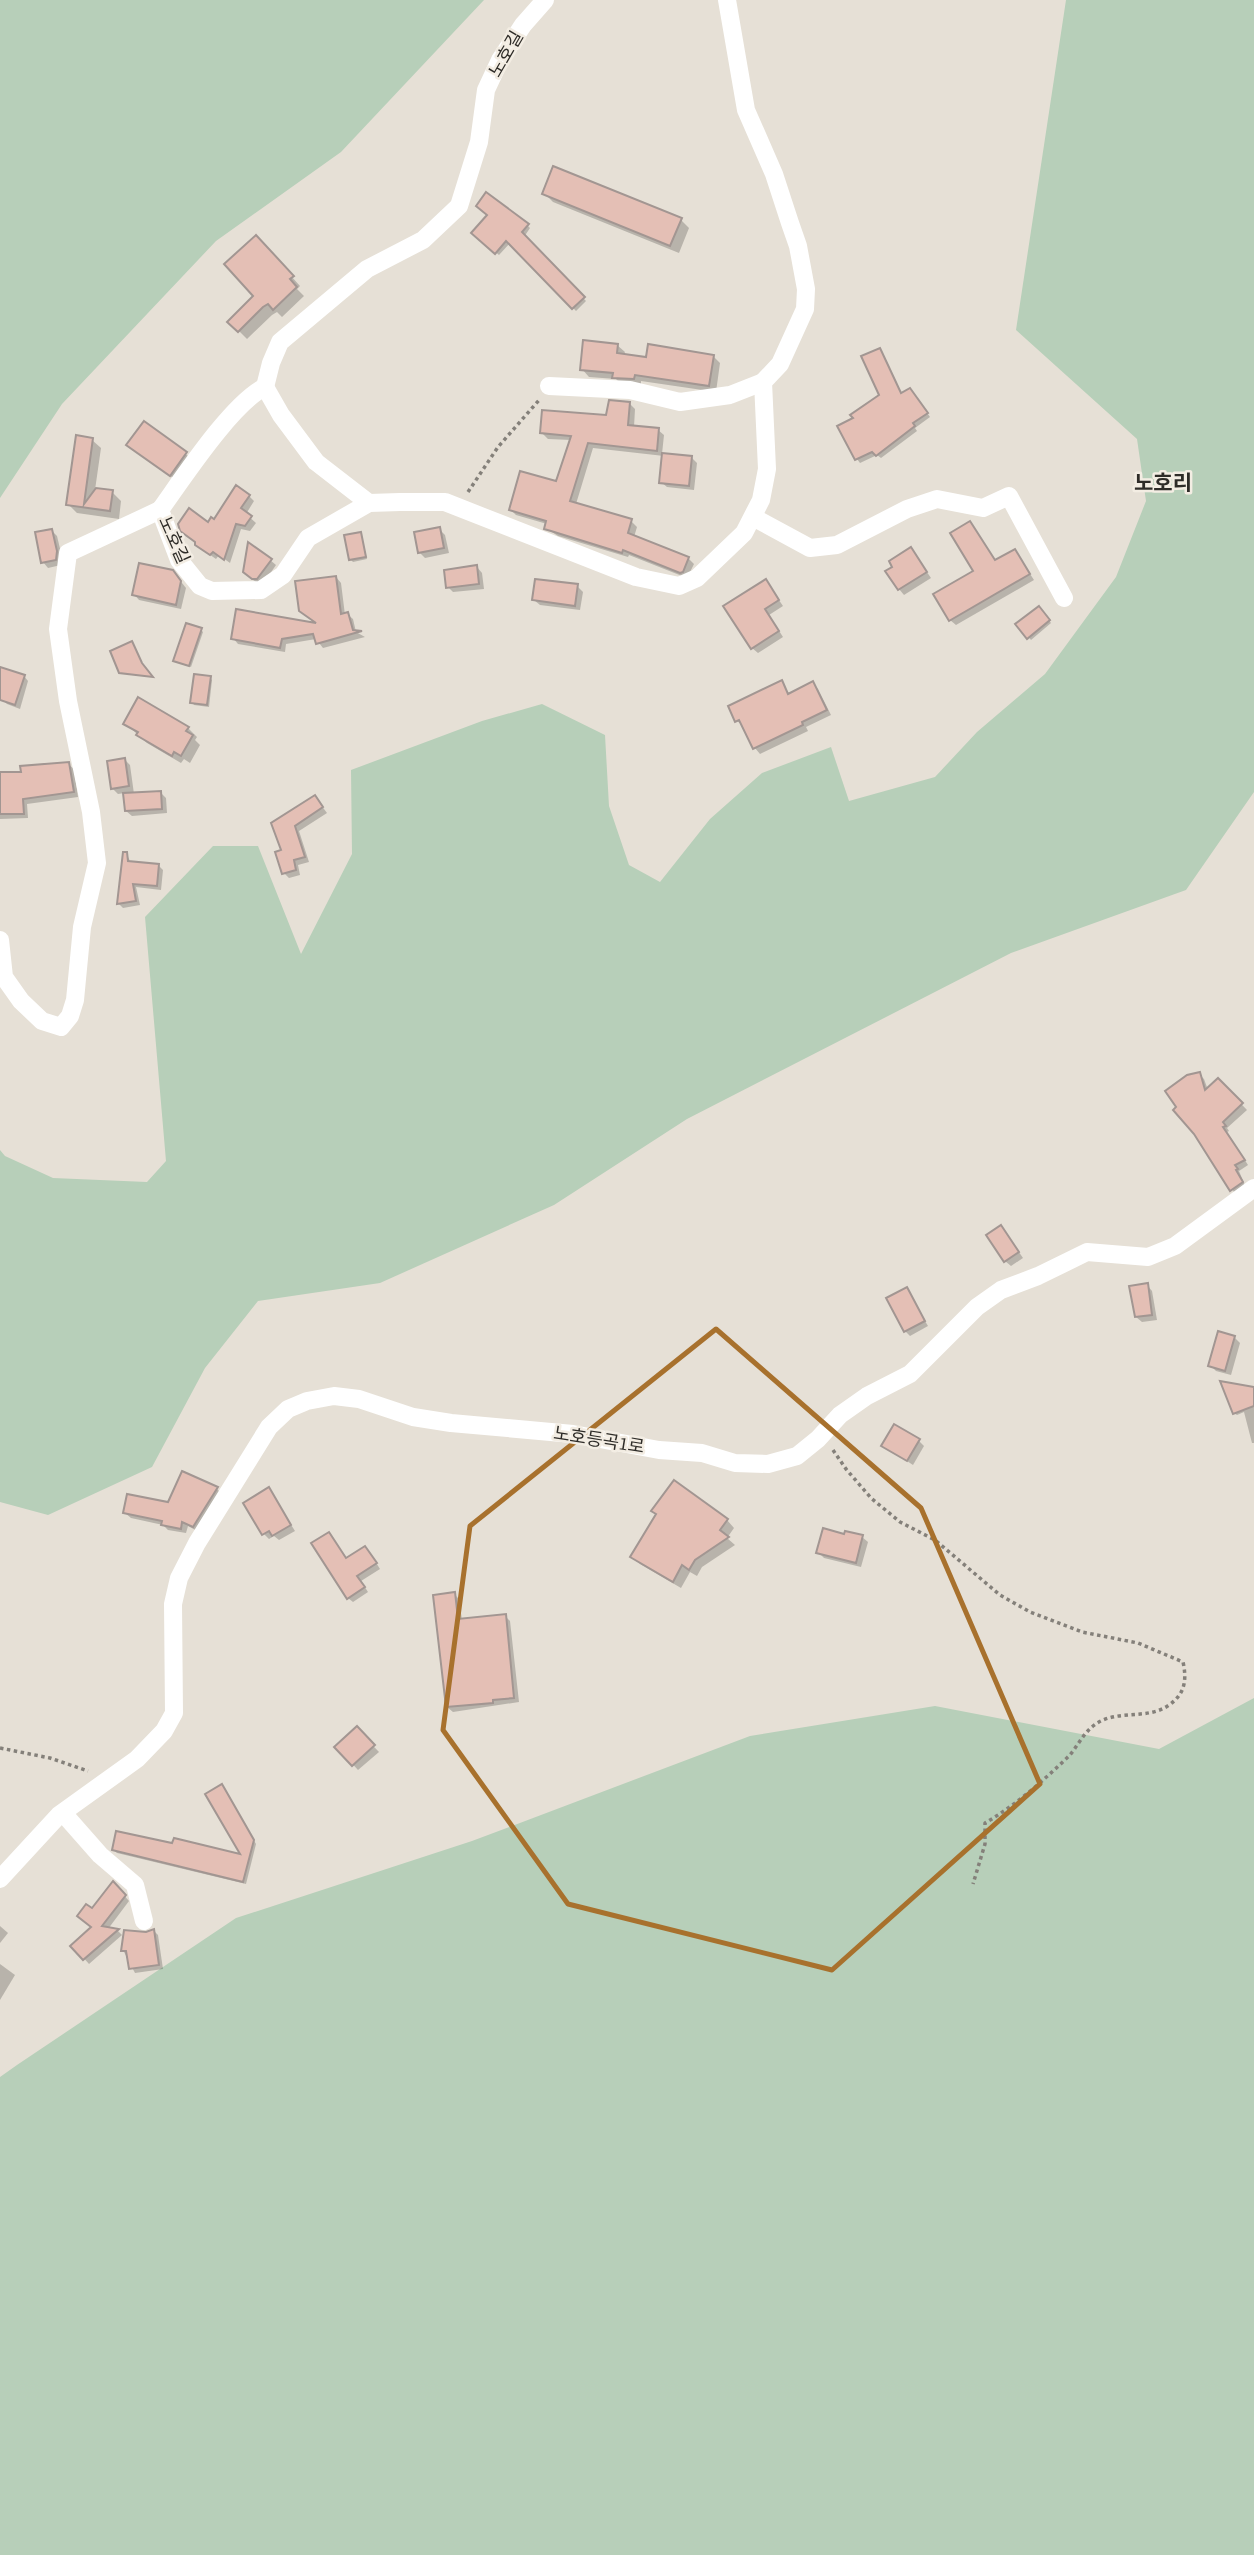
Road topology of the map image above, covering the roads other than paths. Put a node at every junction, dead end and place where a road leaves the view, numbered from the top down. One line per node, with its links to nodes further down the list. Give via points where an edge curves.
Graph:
1 (545, 0): 5 (street, 노호길, via 500,60 486,90 480,142 459,206 423,240 367,269 280,342)
2 (727, 0): 3 (street, via 746,110 774,174 798,246 806,289 805,309 780,364)
3 (763, 382): 4 (street, via 730,395 680,402 630,390); 8 (street, 노호길, via 767,469)
4 (549, 386)
5 (265, 387): 6 (street, via 316,462); 7 (street, 노호길, via 253,393 224,425)
6 (369, 503): 7 (street, 노호길, via 308,538 283,575 261,590 230,592 200,586 179,560); 8 (street, 노호길, via 445,502 636,577 679,586 697,578 722,556)
7 (160, 510): 10 (street, via 68,553 58,629 97,863 82,927 75,1000 71,1016 61,1027 42,1021 4,977)
8 (753, 517): 9 (street, via 810,548 837,545 937,499 983,508 1009,496)
9 (1064, 598)
10 (0, 940)
11 (1254, 1188): 12 (street, 노호등곡1로, via 1175,1246 1148,1257 1087,1252 1001,1290 977,1307 910,1374 840,1415 797,1456 768,1464 735,1463 702,1453 573,1434 438,1421 334,1396 288,1409 269,1427 179,1578 173,1604 174,1713 164,1731 137,1759)
12 (63, 1813): 13 (street, 노호등곡1로); 14 (street, via 100,1855 135,1885)
13 (0, 1879)
14 (144, 1921)

